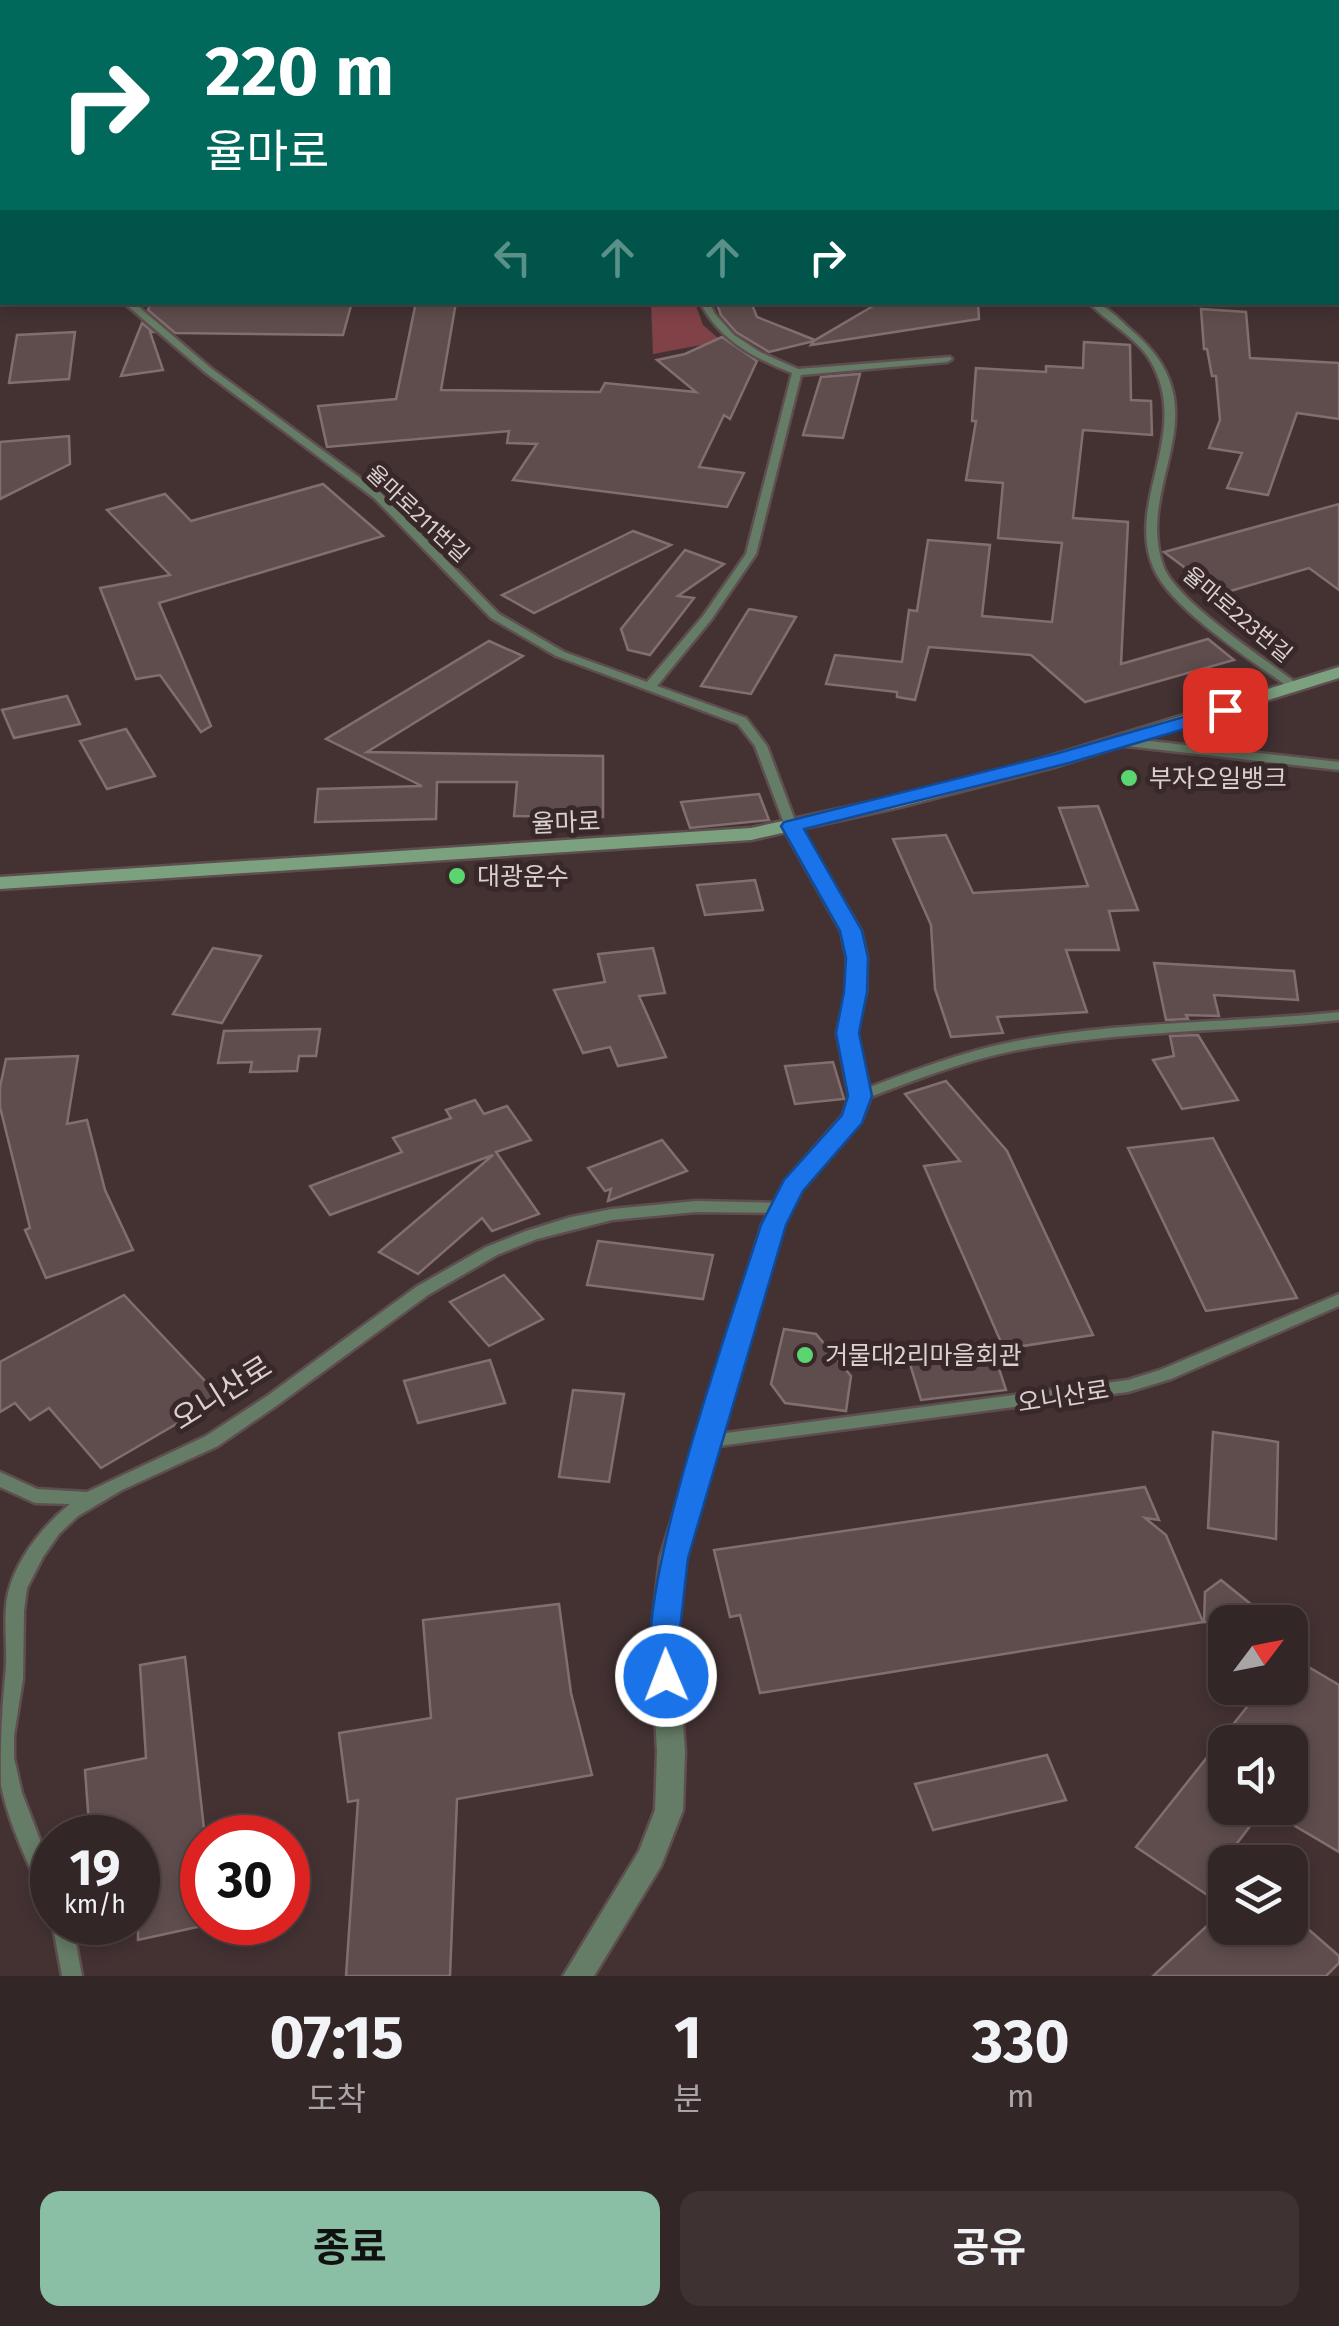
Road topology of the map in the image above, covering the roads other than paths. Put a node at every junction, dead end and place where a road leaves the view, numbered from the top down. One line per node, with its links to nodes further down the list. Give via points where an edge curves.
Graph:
1 (130, 305): 7 (lane, 율마로211번길, via 378,496 496,616 560,654)
2 (705, 305): 5 (lane, via 712,323)
3 (1095, 305): 8 (lane, 율마로223번길, via 1154,359 1174,421 1156,497 1157,566 1171,589)
4 (947, 359): 5 (lane)
5 (797, 372): 7 (lane, via 751,554)
6 (1339, 672): 8 (street, 율마로)
7 (650, 686): 11 (lane, via 722,711 754,732)
8 (1294, 687): 9 (street, 율마로)
9 (1122, 742): 10 (lane, 율마로); 11 (street, 율마로)
10 (1339, 766)
11 (791, 826): 12 (street, 율마로, via 696,840); 14 (street, via 851,931 856,974 848,1033)
12 (0, 882)
13 (1339, 1016): 14 (lane, via 1019,1045)
14 (860, 1096): 15 (street, via 853,1117)
15 (782, 1208): 17 (street); 19 (lane, 오니산로, via 638,1208 509,1242 453,1272 210,1442)
16 (1339, 1300): 17 (lane, 오니산로, via 1128,1386)
17 (711, 1441): 23 (street, via 673,1558 664,1638 669,1810 652,1858)
18 (0, 1479): 19 (lane, via 34,1496)
19 (84, 1498): 20 (lane, 오니산로, via 39,1548 17,1592 4,1757)
20 (30, 1831)
21 (66, 1945): 22 (lane)
22 (72, 1976)
23 (578, 1976)

